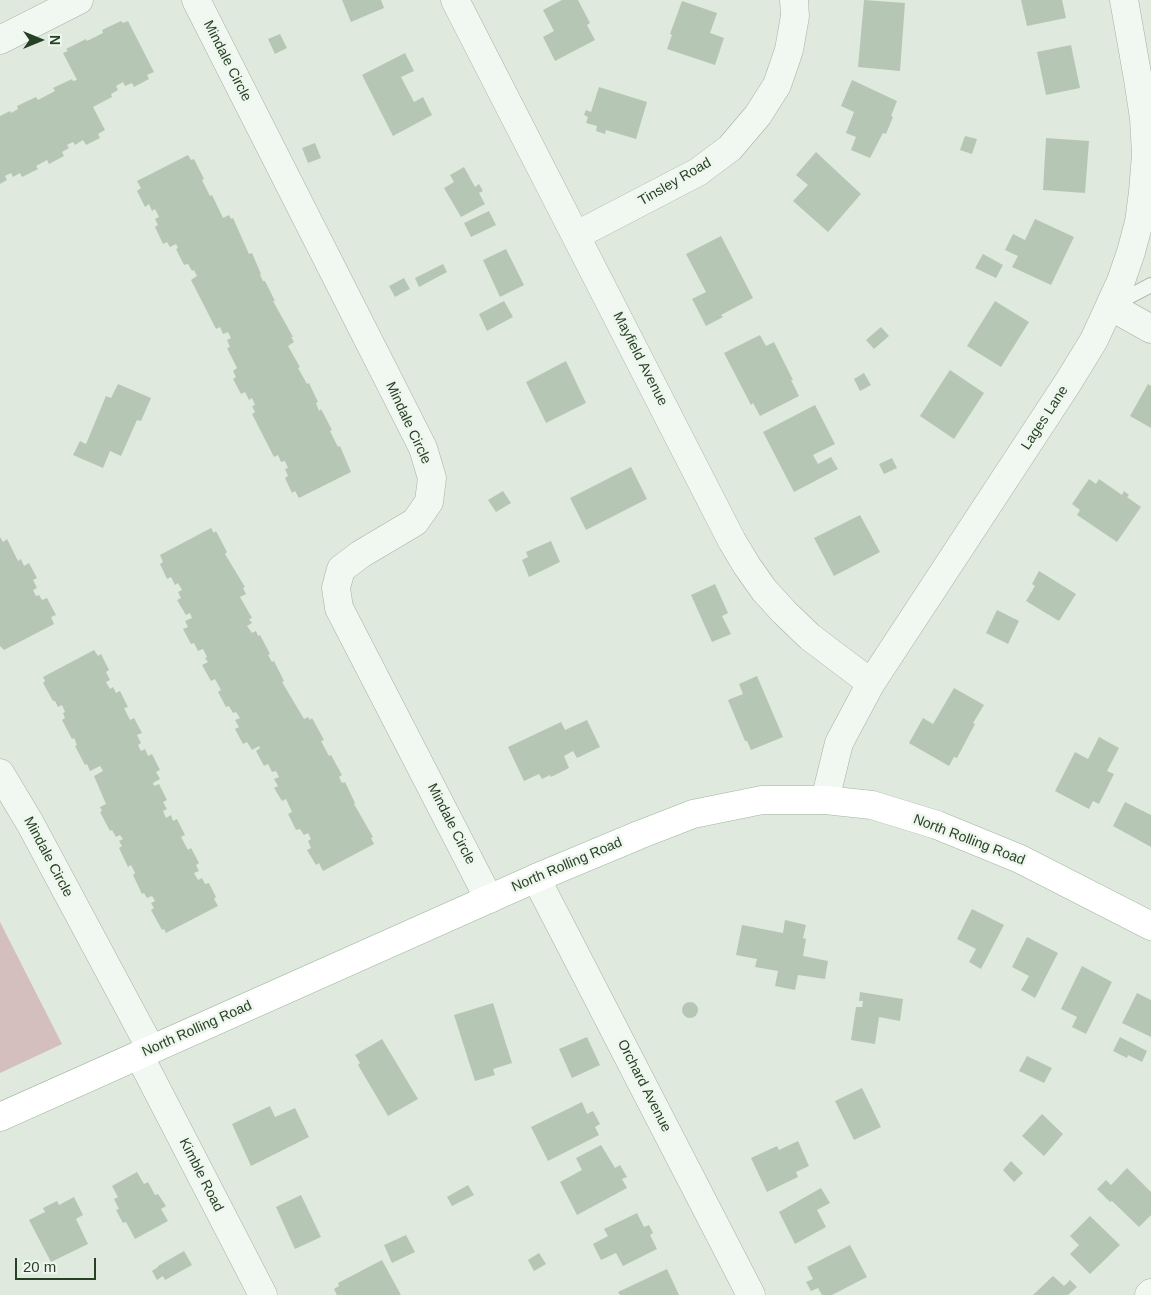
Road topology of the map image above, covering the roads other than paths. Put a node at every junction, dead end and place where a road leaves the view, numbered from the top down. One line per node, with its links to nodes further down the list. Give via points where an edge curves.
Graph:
1 (79, 0): 6 (street)
2 (196, 0): 15 (street, Mindale Circle, via 423,448 432,478 429,502 416,522 341,569 336,588 339,608)
3 (456, 0): 7 (street, Mayfield Avenue)
4 (794, 0): 7 (street, Tinsley Road, via 795,16 789,50 777,85 758,116 730,148 698,172)
5 (1124, 0): 9 (street, Lages Lane, via 1142,108 1146,154 1139,222)
6 (0, 40)
7 (577, 235): 11 (street, Mayfield Avenue, via 747,566 764,590 804,631)
8 (1151, 285): 9 (lane)
9 (1110, 306): 10 (street); 11 (street, Lages Lane, via 1067,384)
10 (1151, 329)
11 (871, 683): 13 (street, Lages Lane, via 839,744)
12 (0, 773): 17 (street, Mindale Circle, via 30,823)
13 (825, 800): 14 (main road, North Rolling Road, via 762,800 694,814); 16 (main road, North Rolling Road, via 872,805 936,825 1020,859)
14 (536, 878): 15 (main road, North Rolling Road); 20 (street, Orchard Avenue)
15 (489, 899): 17 (main road, North Rolling Road)
16 (1151, 926)
17 (145, 1052): 18 (main road, North Rolling Road); 19 (street, Kimble Road)
18 (0, 1117)
19 (263, 1295)
20 (751, 1295)

